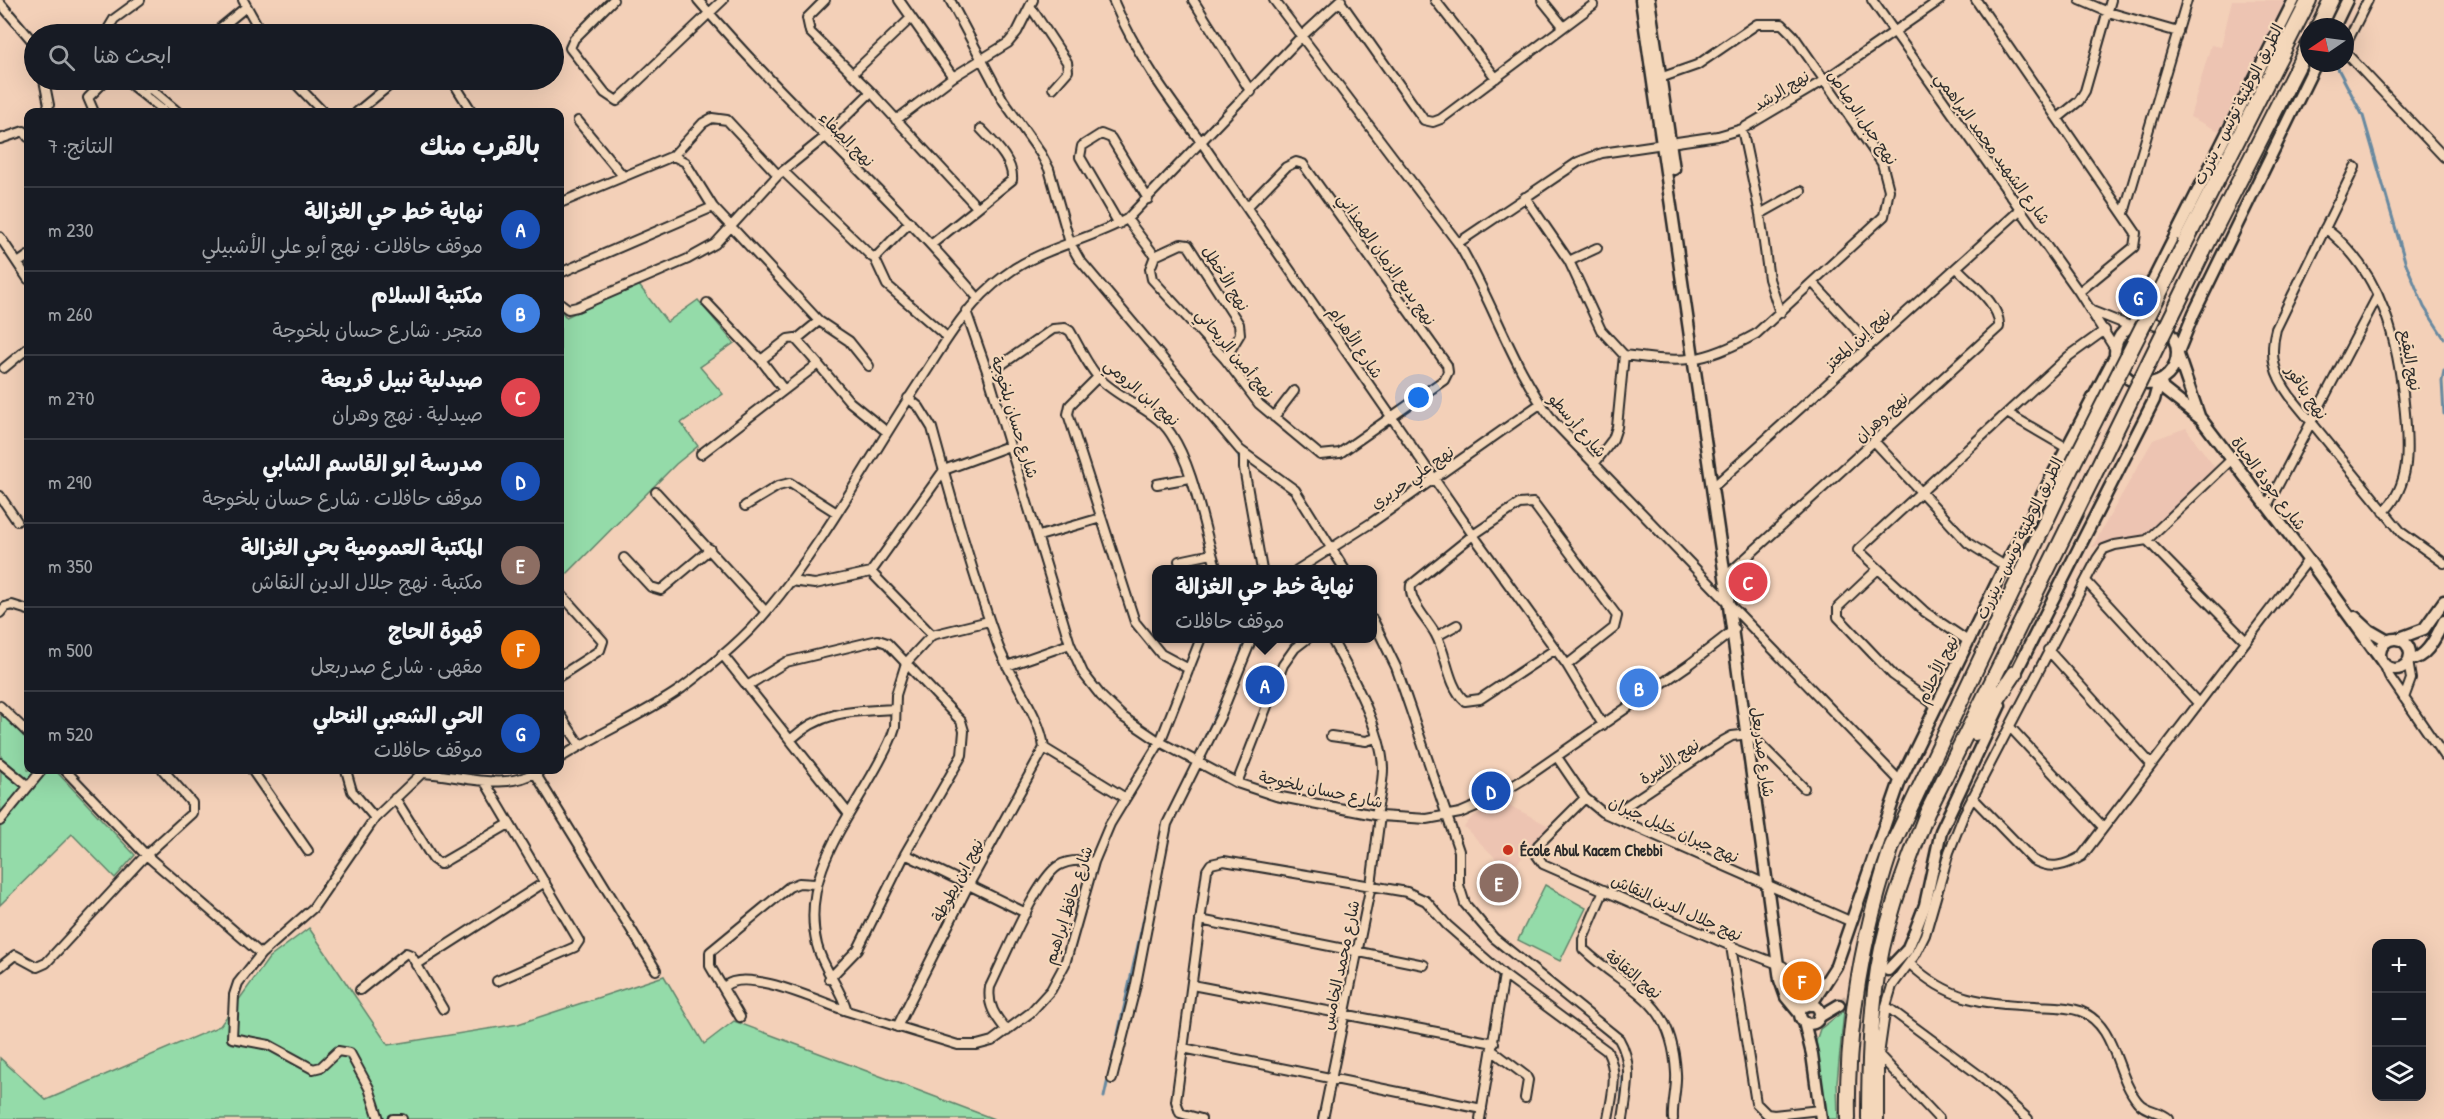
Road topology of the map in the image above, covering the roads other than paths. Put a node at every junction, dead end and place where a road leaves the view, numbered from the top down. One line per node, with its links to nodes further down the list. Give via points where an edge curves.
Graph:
1 (140, 0): 36 (street)
2 (613, 0): 32 (street, via 574,39 570,48 614,101 622,99)
3 (698, 0): 32 (street, نهج الصفاء)
4 (723, 0): 32 (street)
5 (825, 0): 49 (street, via 810,14 807,27)
6 (899, 0): 33 (street)
7 (950, 0): 45 (street)
8 (1113, 0): 81 (street, شارع الأهرام, via 1125,29)
9 (1193, 0): 64 (street)
10 (1274, 0): 44 (street, شارع أرسطو)
11 (1341, 0): 44 (street); 51 (street, via 1424,120 1441,119)
12 (1435, 0): 51 (street)
13 (1542, 0): 39 (street)
14 (1641, 0): 52 (street)
15 (1650, 0): 52 (street)
16 (1872, 0): 42 (street, شارع الشهيد محمد البراهمي)
17 (1940, 0): 42 (street, نهج الرشد)
18 (1976, 0): 73 (street)
19 (2080, 0): 31 (street)
20 (2111, 0): 31 (street)
21 (2187, 0): 43 (street)
22 (2294, 0): 126 (street)
23 (2309, 0): 334 (highway, الطريق الوطنية تونس - بنزرت, bridge, via 2073,464 1892,846 1857,979 1848,1051)
24 (2331, 0): 34 (highway)
25 (2347, 0): 35 (street)
26 (2368, 0): 40 (street)
27 (0, 3): 41 (street)
28 (244, 3): 37 (street); 38 (street)
29 (1031, 3): 45 (street, via 1008,43); 54 (street, via 1066,62 1068,71)
30 (1593, 4): 39 (street)
31 (2108, 12): 43 (street); 73 (street, via 2085,91)
32 (709, 13): 79 (street, نهج الصفاء, via 770,83)
33 (911, 18): 49 (street); 50 (street)
34 (2322, 18)
35 (2338, 18)
36 (110, 24)
37 (223, 24)
38 (256, 24)
39 (1563, 26): 51 (street)
40 (2354, 28)
41 (24, 31)
42 (1895, 32): 53 (street, نهج الرشد); 95 (street, شارع الشهيد محمد البراهمي)
43 (2178, 32): 96 (street)
44 (1301, 37): 64 (street); 105 (street, شارع أرسطو)
45 (981, 59): 50 (street); 104 (street, via 1049,170)
46 (2300, 62): 279 (highway, bridge, via 1927,813)
47 (2354, 62): 84 (street)
48 (2312, 72): 133 (street)
49 (852, 74): 63 (street)
50 (953, 77): 74 (street)
51 (1496, 78)
52 (1657, 79): 53 (street, نهج جبل الرصاص, via 1697,65 1748,28 1770,22 1782,24 1793,34); 82 (street)
53 (1823, 81): 77 (street, نهج الرشد); 116 (street, نهج جبل الرصاص, via 1882,163 1889,190 1884,216)
54 (1053, 88)
55 (46, 90): 66 (street)
56 (96, 90): 67 (street, via 88,98)
57 (139, 90): 65 (street)
58 (146, 90): 65 (street)
59 (153, 90): 69 (street)
60 (302, 90): 70 (street)
61 (384, 90): 71 (street)
62 (458, 90): 72 (street)
63 (871, 92): 74 (street); 79 (street)
64 (1251, 92): 81 (street)
65 (143, 93): 68 (street)
66 (48, 108)
67 (92, 108)
68 (160, 108)
69 (174, 108)
70 (320, 108)
71 (362, 108)
72 (468, 108)
73 (2058, 118): 96 (street)
74 (896, 120): 92 (street)
75 (578, 121): 87 (street)
76 (981, 129): 92 (street, via 1003,154 1012,174 1009,183)
77 (1742, 129): 82 (street, نهج الرشد); 97 (street)
78 (24, 132): 80 (street)
79 (825, 136): 86 (street); 99 (street, نهج الصفاء)
80 (0, 139)
81 (1202, 143): 90 (street); 94 (street, شارع الأهرام)
82 (1667, 144): 89 (street, نهج الرشد, via 1602,153 1578,162); 137 (street)
83 (673, 156): 86 (street, via 703,123 719,117 727,120); 87 (street); 93 (street, via 685,162)
84 (2444, 157)
85 (2355, 167): 102 (street, نهج بتاقور)
86 (781, 173): 101 (street); 109 (street)
87 (623, 176): 91 (street)
88 (1801, 191): 97 (street)
89 (1526, 197): 105 (street, نهج الرشد); 111 (street)
90 (1148, 199): 98 (street); 100 (street, via 1111,138 1101,134 1082,146 1080,157)
91 (564, 201)
92 (976, 206): 106 (street)
93 (713, 207): 101 (street); 114 (street)
94 (1247, 207): 150 (street, شارع الأهرام); 150 (street, نهج بديع الزمان الهمذاني, via 1286,167 1296,162 1303,164 1447,365 1444,380)
95 (2021, 209): 113 (street, نهج إبن المعتز); 117 (street, شارع الشهيد محمد البراهمي)
96 (2124, 213): 117 (street, via 2136,233 2134,247)
97 (1760, 214): 124 (street, via 1771,286)
98 (1127, 219): 100 (street); 108 (street)
99 (910, 222): 106 (street, نهج الصفاء); 109 (street)
100 (1119, 224): 104 (street)
101 (730, 226): 121 (street, via 715,244 688,259 577,308); 125 (street)
102 (2325, 228): 119 (street, نهج البقيع, via 2353,253); 152 (street, نهج بتاقور, via 2272,343 2275,373)
103 (0, 237): 112 (street)
104 (1070, 243): 118 (street, via 1018,265); 158 (street, via 1094,280)
105 (1458, 243): 147 (street, شارع أرسطو, via 1480,279)
106 (932, 244): 118 (street, نهج الصفاء)
107 (1598, 248): 111 (street)
108 (1155, 256): 135 (street, نهج أمين الريحاني, via 1150,269 1152,279); 135 (street, نهج الأخطل, via 1181,244 1188,245 1239,324 1240,334)
109 (873, 257): 128 (street, via 887,285)
110 (24, 259): 112 (street)
111 (1569, 261): 134 (street, via 1592,316)
112 (18, 263): 115 (street)
113 (1957, 268): 130 (street, نهج إبن المعتز); 154 (street, نهج وهران, via 1994,308 2000,317 2000,327)
114 (564, 271)
115 (24, 273)
116 (1814, 283): 124 (street, نهج جبل الرصاص); 130 (street)
117 (2079, 292): 123 (street, شارع الشهيد محمد البراهمي)
118 (977, 297): 122 (street)
119 (2378, 297): 152 (street); 171 (street, نهج البقيع, via 2389,319 2401,363 2407,435 2403,487)
120 (707, 303): 136 (street)
121 (564, 306)
122 (966, 310): 128 (street); 141 (street, شارع حسان بلخوجة)
123 (2092, 311): 126 (street); 127 (street, شارع الشهيد محمد البراهمي)
124 (1780, 313): 137 (street, نهج جبل الرصاص, via 1756,334)
125 (819, 321): 129 (street); 139 (street, via 849,341)
126 (2132, 325): 132 (street, via 2122,332); 133 (street, via 2143,321 2160,324 2172,336)
127 (2105, 330): 132 (street, شارع الشهيد محمد البراهمي); 148 (street, via 2069,356)
128 (948, 338): 146 (street)
129 (797, 339): 136 (street, via 788,339); 138 (street)
130 (1870, 345): 165 (street, نهج إبن المعتز)
131 (24, 351): 140 (street)
132 (2115, 352): 143 (street, via 2121,372 2134,382); 156 (street, نهج الأحلام)
133 (2178, 353): 143 (street, via 2174,368); 151 (street, شارع جودة الحياة)
134 (1624, 355): 137 (street); 160 (street, via 1617,427)
135 (1225, 359): 149 (street, نهج أمين الريحاني, via 1259,404)
136 (760, 360): 144 (street)
137 (1696, 360): 165 (street)
138 (818, 364): 144 (street); 153 (street, via 850,402)
139 (869, 366)
140 (4, 368)
141 (988, 374): 142 (street, نهج ابن الرومي, via 1060,327 1070,331); 155 (street, شارع حسان بلخوجة)
142 (1098, 377): 162 (street, نهج ابن الرومي, via 1171,433); 173 (street, via 1068,410)
143 (2159, 382): 151 (street, شارع جودة الحياة); 228 (street, via 2149,411)
144 (784, 390): 157 (street)
145 (1294, 391): 149 (street)
146 (908, 398): 153 (street); 161 (street, via 928,419)
147 (1540, 404): 160 (street, شارع أرسطو); 163 (street, نهج علي حريري)
148 (2007, 414): 156 (street); 167 (street)
149 (1274, 417): 150 (street, نهج أمين الريحاني, via 1326,456 1340,453)
150 (1391, 417): 163 (street, شارع الأهرام)
151 (2201, 419): 159 (street, شارع جودة الحياة)
152 (2310, 423): 170 (street); 171 (street, نهج بتاقور)
153 (887, 432): 172 (street)
154 (1874, 441): 167 (street); 192 (street, نهج وهران)
155 (1009, 446): 161 (street); 176 (street, شارع حسان بلخوجة)
156 (2067, 448): 189 (street, نهج الأحلام)
157 (701, 454)
158 (1244, 454): 178 (street, via 1295,490); 186 (street)
159 (2232, 459): 170 (street, شارع جودة الحياة); 177 (street)
160 (1594, 465): 197 (street, شارع أرسطو)
161 (944, 470): 191 (street); 201 (street)
162 (1190, 478): 164 (street); 180 (street, نهج ابن الرومي)
163 (1434, 478): 175 (street, شارع الأهرام); 178 (street, نهج علي حريري)
164 (1157, 484)
165 (1714, 486): 192 (street)
166 (656, 492): 179 (street)
167 (1922, 494): 189 (street, via 1968,543); 190 (street, via 1858,550)
168 (1, 503): 174 (street)
169 (745, 506): 172 (street, via 790,483)
170 (2267, 506): 183 (street, شارع جودة الحياة)
171 (2384, 512): 184 (street, نهج بتاقور, via 2402,533)
172 (837, 513): 193 (street)
173 (1101, 518): 176 (street); 211 (street, via 1135,622)
174 (17, 521)
175 (1473, 535): 207 (street, via 1411,585 1411,595); 218 (street, شارع الأهرام); 223 (street, via 1519,504 1536,505 1613,608 1617,616 1614,628)
176 (1039, 536): 217 (street, شارع حسان بلخوجة)
177 (2147, 540): 194 (street, via 2104,549); 210 (street)
178 (1333, 548): 187 (street, نهج علي حريري); 188 (street)
179 (710, 549): 181 (street, via 661,590 651,586); 199 (street)
180 (1212, 554): 182 (street); 185 (street, نهج ابن الرومي)
181 (624, 558)
182 (1179, 561)
183 (2311, 563): 208 (street, شارع جودة الحياة, via 2361,624); 210 (street); 224 (street, شارع جودة الحياة)
184 (2444, 563)
185 (1215, 565)
186 (1261, 565)
187 (1305, 565)
188 (1342, 565)
189 (2005, 566): 209 (street, نهج الأحلام)
190 (1877, 570): 209 (street, via 1925,612); 233 (street, via 1838,607 1838,617 1893,675)
191 (871, 572): 193 (street, via 815,584); 206 (street)
192 (1727, 576): 197 (street)
193 (790, 581): 199 (street)
194 (2086, 581): 219 (street); 231 (street)
195 (564, 598): 227 (street, via 603,641 600,650)
196 (2444, 601): 208 (street, via 2424,630)
197 (1731, 607): 205 (street, شارع صدربعل); 261 (street, شارع أرسطو)
198 (24, 609): 200 (street, via 12,605)
199 (766, 612): 220 (street)
200 (0, 614)
201 (989, 621): 206 (street); 225 (street)
202 (2444, 621): 221 (street, via 2423,655)
203 (1456, 625): 207 (street)
204 (1377, 628): 273 (street, via 1396,667)
205 (1734, 629): 236 (street, شارع حسان بلخوجة); 239 (street, شارع صدربعل)
206 (932, 635): 222 (street)
207 (1437, 636): 218 (street, via 1458,693 1469,702 1480,699)
208 (2392, 640): 221 (street, via 2406,644); 224 (street, via 2380,651)
209 (1968, 641): 233 (street, نهج الأحلام)
210 (2246, 641): 231 (street)
211 (1152, 643)
212 (1152, 643): 226 (street, via 1161,654)
213 (1199, 643): 226 (street, شارع حافظ إبراهيم)
214 (1250, 643): 249 (street)
215 (1302, 643): 263 (street, via 1283,665)
216 (1333, 643): 241 (street, شارع محمد الخامس, via 1362,698)
217 (1070, 644): 225 (street); 243 (street, شارع حسان بلخوجة, via 1083,673 1101,696 1123,717)
218 (1554, 650): 223 (street, شارع الأهرام)
219 (2048, 650): 237 (street); 251 (street)
220 (722, 654): 229 (street); 244 (street, via 681,688)
221 (2409, 660): 224 (street, via 2401,668); 230 (street, via 2411,679)
222 (906, 663): 229 (street, via 887,643 873,640 786,662); 234 (street); 280 (street, via 955,712 961,721 964,741 962,755)
223 (1567, 665): 236 (street, شارع الأهرام)
224 (2385, 665): 230 (street, شارع جودة الحياة)
225 (1007, 666): 245 (street, via 1041,731)
226 (1189, 669): 243 (street, شارع حافظ إبراهيم)
227 (564, 673)
228 (2015, 673): 279 (highway, via 1979,726); 301 (street, via 1941,831 1925,905 1915,931 1906,950)
229 (747, 686): 242 (street)
230 (2404, 698): 247 (street, شارع جودة الحياة)
231 (2198, 704): 251 (street)
232 (0, 706): 238 (street)
233 (1936, 706): 261 (street, نهج الأحلام)
234 (895, 709): 242 (street, via 817,720); 270 (street, via 895,727 887,747)
235 (564, 721): 244 (street)
236 (1604, 725): 248 (street, شارع حسان بلخوجة)
237 (2010, 727): 267 (street); 277 (street)
238 (24, 729)
239 (1748, 733): 265 (street); 272 (street, نهج الأسرة, via 1723,741); 287 (street, شارع صدربعل)
240 (1331, 736): 241 (street, via 1366,741)
241 (1376, 738): 271 (street, شارع محمد الخامس, via 1383,769)
242 (790, 740): 270 (street)
243 (1160, 742): 249 (street, شارع حسان بلخوجة); 266 (street, شارع حافظ إبراهيم)
244 (580, 745): 246 (street)
245 (1044, 748): 266 (street); 286 (street, نهج ابن بطوطة)
246 (564, 755)
247 (2444, 756)
248 (1557, 757): 269 (street, نهج جبران خليل جبران); 273 (street, شارع حسان بلخوجة, via 1488,801)
249 (1197, 762): 263 (street, شارع حسان بلخوجة); 320 (street, via 1167,824 1135,989)
250 (0, 763): 264 (street)
251 (2151, 764): 277 (street)
252 (38, 774): 264 (street)
253 (69, 774): 281 (street)
254 (167, 774): 281 (street, via 192,803 192,813)
255 (255, 774): 278 (street)
256 (347, 774): 274 (street, via 352,791)
257 (420, 774): 268 (street)
258 (446, 774): 262 (street)
259 (531, 774): 262 (street, via 512,782)
260 (540, 774): 300 (street)
261 (1900, 781): 291 (street, نهج الأحلام)
262 (485, 782): 276 (street)
263 (1237, 783): 271 (street, شارع حسان بلخوجة, via 1276,796)
264 (28, 786): 275 (street)
265 (1804, 788)
266 (1124, 797): 282 (street, شارع حافظ إبراهيم)
267 (1972, 797): 277 (street, via 2043,866 2069,864 2082,856); 295 (street, via 1949,852 1925,935)
268 (395, 798): 274 (street); 276 (street, via 440,864)
269 (1586, 798): 272 (street, نهج جبران خليل جبران); 288 (street, نهج جلال الدين النقاش, via 1538,845 1536,854 1543,864)
270 (848, 813): 284 (street)
271 (1378, 815): 273 (street, شارع حسان بلخوجة); 285 (street, شارع محمد الخامس)
272 (1611, 816): 287 (street, نهج جبران خليل جبران)
273 (1447, 817): 332 (street, via 1459,851 1462,897 1476,920 1612,1033 1626,1050 1629,1074)
274 (375, 818): 294 (street, via 314,908)
275 (0, 821)
276 (509, 824): 283 (street)
277 (2103, 827)
278 (308, 851)
279 (1912, 851): 335 (highway, via 1894,903 1875,989)
280 (905, 854): 286 (street); 303 (street, via 858,949)
281 (146, 855): 294 (street); 299 (street, via 46,963 37,967 15,955)
282 (1094, 862): 289 (street, via 1078,860 1058,866); 316 (street, شارع حافظ إبراهيم, via 1059,977 1044,999)
283 (546, 882): 296 (street); 304 (street, via 579,938 578,944)
284 (815, 884): 303 (street, via 813,929); 306 (street, via 789,887 713,948 708,961)
285 (1371, 885): 290 (street, via 1217,861 1207,870); 293 (street, شارع محمد الخامس); 302 (street, via 1407,892 1426,901)
286 (968, 886): 289 (street); 315 (street, نهج ابن بطوطة)
287 (1770, 888): 291 (street, نهج جبران خليل جبران); 298 (street, شارع صدربعل)
288 (1604, 890): 292 (street, نهج جلال الدين النقاش); 333 (street, نهج الثقافة, via 1583,939 1583,949 1650,1002 1669,1028 1677,1076)
289 (1026, 913): 316 (street, via 988,996 992,1011)
290 (1200, 920): 293 (street); 305 (street)
291 (1852, 922): 313 (street, نهج الأحلام, via 1836,966)
292 (1731, 946): 298 (street, نهج جلال الدين النقاش); 324 (street, via 1756,1103 1767,1114)
293 (1355, 951): 297 (street); 312 (street, شارع محمد الخامس)
294 (261, 954): 325 (street, via 238,983 232,1038 269,1044 313,1069 321,1067 338,1051 350,1053 369,1088)
295 (1909, 963): 309 (street, via 1892,986); 339 (street, via 1935,986 1988,1004 2069,1008 2091,1017 2106,1035 2121,1073 2139,1103)
296 (416, 964): 307 (street, via 411,955 404,953); 310 (street)
297 (1424, 965)
298 (1781, 965): 313 (street, شارع صدربعل, via 1788,984)
299 (0, 968)
300 (657, 970)
301 (1888, 970)
302 (1504, 975): 317 (street); 331 (street, via 1606,1051 1612,1060 1615,1080)
303 (829, 979): 311 (street, via 844,998)
304 (497, 981)
305 (1192, 985): 312 (street); 318 (street)
306 (724, 986): 311 (street, شارع حافظ إبراهيم, via 743,978); 314 (street)
307 (360, 990)
308 (1839, 1005): 313 (street)
309 (1886, 1006): 319 (street); 338 (street, via 1979,1075)
310 (443, 1009)
311 (847, 1011): 315 (street, شارع حافظ إبراهيم)
312 (1342, 1014): 317 (street); 321 (street, شارع محمد الخامس)
313 (1809, 1014): 324 (street)
314 (740, 1017)
315 (897, 1027): 316 (street, شارع حافظ إبراهيم, via 958,1045 992,1041)
316 (1007, 1031)
317 (1494, 1047): 322 (street, via 1526,1076); 323 (street)
318 (1183, 1048): 321 (street); 328 (street, via 1177,1110 1184,1116)
319 (1879, 1055): 336 (street); 337 (street)
320 (1112, 1079)
321 (1331, 1079): 323 (street); 329 (street, شارع محمد الخامس)
322 (1524, 1098)
323 (1482, 1109): 330 (street)
324 (1820, 1115)
325 (379, 1119)
326 (393, 1119): 327 (street)
327 (402, 1119)
328 (1201, 1119)
329 (1323, 1119)
330 (1480, 1119)
331 (1608, 1119)
332 (1623, 1119)
333 (1673, 1119)
334 (1848, 1119)
335 (1869, 1119)
336 (1879, 1119)
337 (1939, 1119)
338 (2028, 1119)
339 (2169, 1119)

